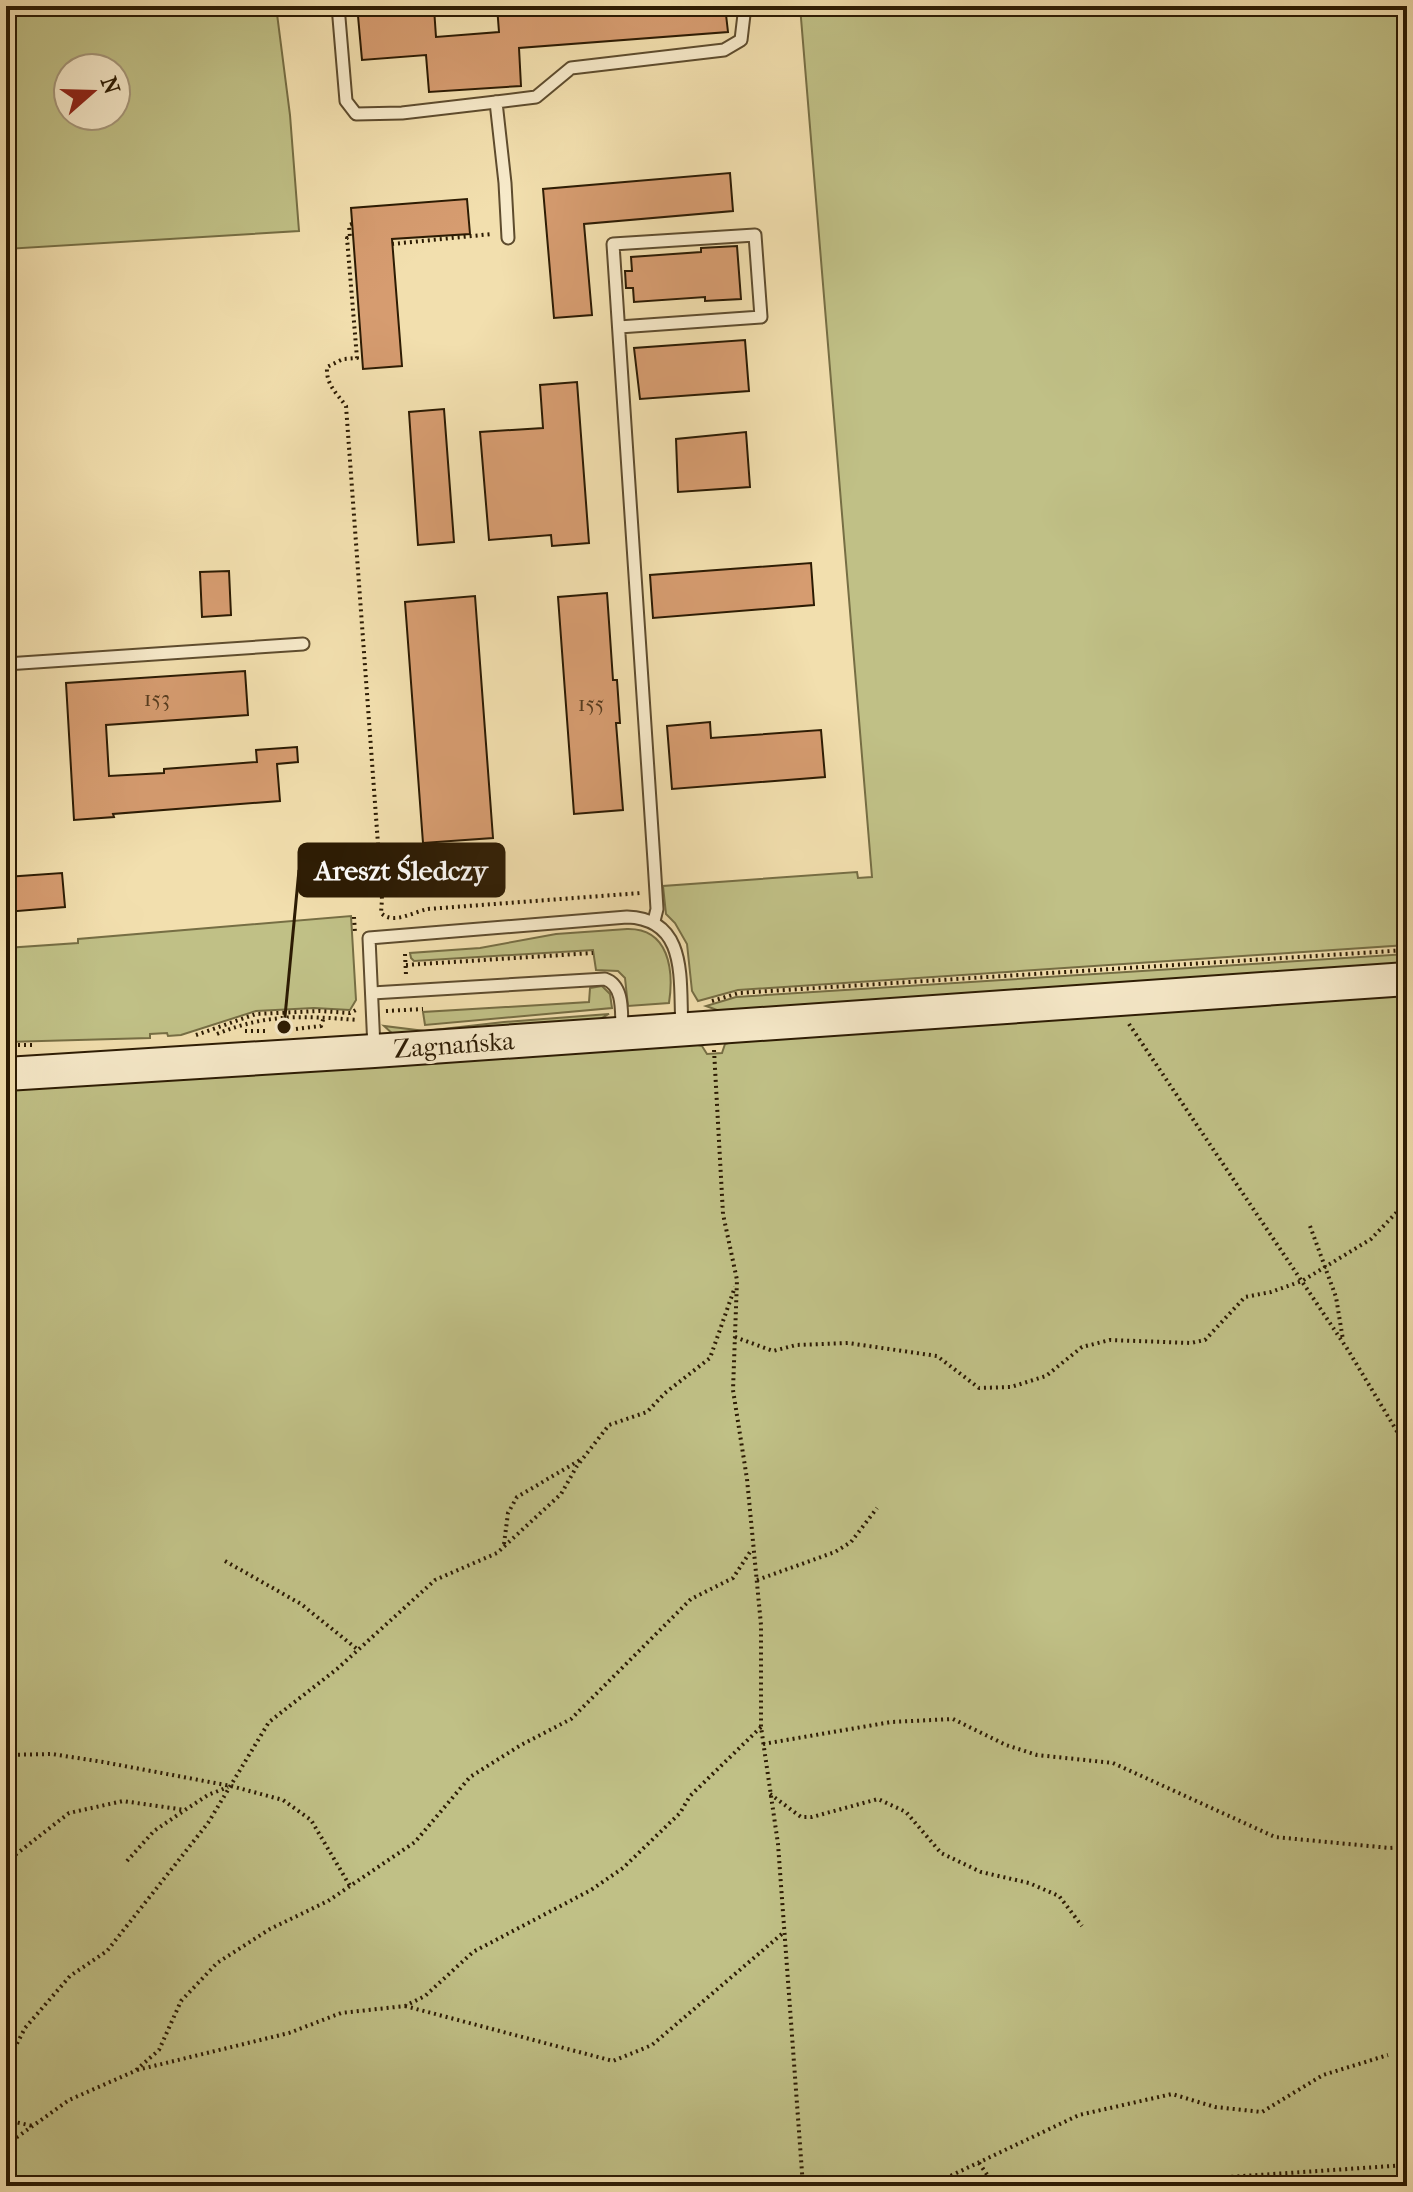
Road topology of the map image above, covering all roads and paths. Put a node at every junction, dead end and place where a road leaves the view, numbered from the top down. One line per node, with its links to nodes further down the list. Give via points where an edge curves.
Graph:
1 (338, 6): 3 (lane, via 346,101 356,114)
2 (745, 6): 3 (lane, via 741,40 724,50 571,68 536,97)
3 (496, 102): 5 (lane, via 505,183)
4 (352, 224): 10 (path, via 347,238 357,358 327,367 327,374 328,384 346,406 382,916)
5 (504, 236): 6 (path)
6 (392, 244)
7 (619, 327): 7 (lane, via 613,244 755,235 761,317); 10 (lane)
8 (303, 644): 9 (lane)
9 (6, 664)
10 (656, 892): 12 (lane)
11 (354, 917): 13 (path)
12 (654, 921): 20 (lane, via 627,917 369,938); 25 (lane, via 676,950)
13 (356, 945)
14 (1407, 950): 25 (path, via 739,993)
15 (593, 953): 17 (path)
16 (405, 954): 17 (path)
17 (406, 965): 19 (path)
18 (1407, 979): 21 (street, Zagnańska)
19 (407, 983)
20 (372, 993): 26 (lane, via 605,979 618,989); 30 (lane)
21 (1112, 999): 25 (street, Zagnańska); 36 (path)
22 (359, 1003): 27 (path, via 350,1013 251,1015)
23 (423, 1009): 24 (path)
24 (383, 1011)
25 (700, 1019): 26 (street, Zagnańska); 35 (path, via 723,1214)
26 (622, 1032): 30 (street, Zagnańska)
27 (188, 1037)
28 (6, 1045): 29 (path)
29 (34, 1045)
30 (374, 1051): 31 (street, Zagnańska)
31 (6, 1074)
32 (1407, 1195): 34 (path, via 1371,1239)
33 (1310, 1226): 34 (path)
34 (1326, 1268): 36 (path); 38 (path)
35 (737, 1280): 37 (path); 40 (path, via 710,1358 647,1412 609,1425)
36 (1302, 1281): 37 (path, via 1245,1297 1205,1340 1110,1340 1082,1347 1046,1376 1011,1387 979,1388 937,1356 848,1343 773,1351); 38 (path)
37 (735, 1337): 43 (path, via 733,1390)
38 (1343, 1343): 39 (path)
39 (1407, 1448)
40 (582, 1459): 42 (path, via 561,1494); 42 (path, via 517,1497 508,1513)
41 (877, 1508): 45 (path, via 851,1542 835,1552)
42 (504, 1545): 46 (path, via 435,1580)
43 (754, 1547): 45 (path); 56 (path, via 733,1578 691,1599 571,1719 470,1777 415,1842)
44 (225, 1561): 46 (path, via 301,1604)
45 (757, 1580): 47 (path)
46 (357, 1649): 50 (path, via 269,1722)
47 (761, 1727): 48 (path); 59 (path, via 623,1868 473,1952 425,1996)
48 (763, 1744): 51 (path); 53 (path, via 891,1722 953,1719 1037,1755 1113,1763 1275,1837)
49 (6, 1755): 50 (path, via 52,1754)
50 (231, 1786): 52 (path); 56 (path, via 283,1800 311,1820); 61 (path, via 125,1930 107,1951 70,1976 25,2028)
51 (770, 1794): 57 (path, via 801,1817 878,1799 906,1812 941,1853 981,1872 1059,1896); 58 (path)
52 (185, 1810): 54 (path, via 154,1831); 55 (path, via 123,1801 69,1813)
53 (1407, 1847)
54 (127, 1861)
55 (6, 1862)
56 (350, 1886): 62 (path, via 217,1963 181,2001 159,2050)
57 (1082, 1926)
58 (784, 1932): 59 (path, via 652,2045 613,2061); 69 (path)
59 (405, 2006): 62 (path, via 341,2013 289,2033)
60 (1388, 2055): 66 (path, via 1323,2075 1262,2112 1215,2107 1172,2094 1079,2115)
61 (6, 2065)
62 (135, 2071): 64 (path, via 69,2100)
63 (6, 2120): 64 (path)
64 (33, 2126): 65 (path)
65 (6, 2143)
66 (979, 2163): 70 (path); 71 (path)
67 (1407, 2165): 68 (path)
68 (1151, 2184): 72 (path)
69 (803, 2186)
70 (929, 2186)
71 (995, 2186)
72 (1107, 2186)

